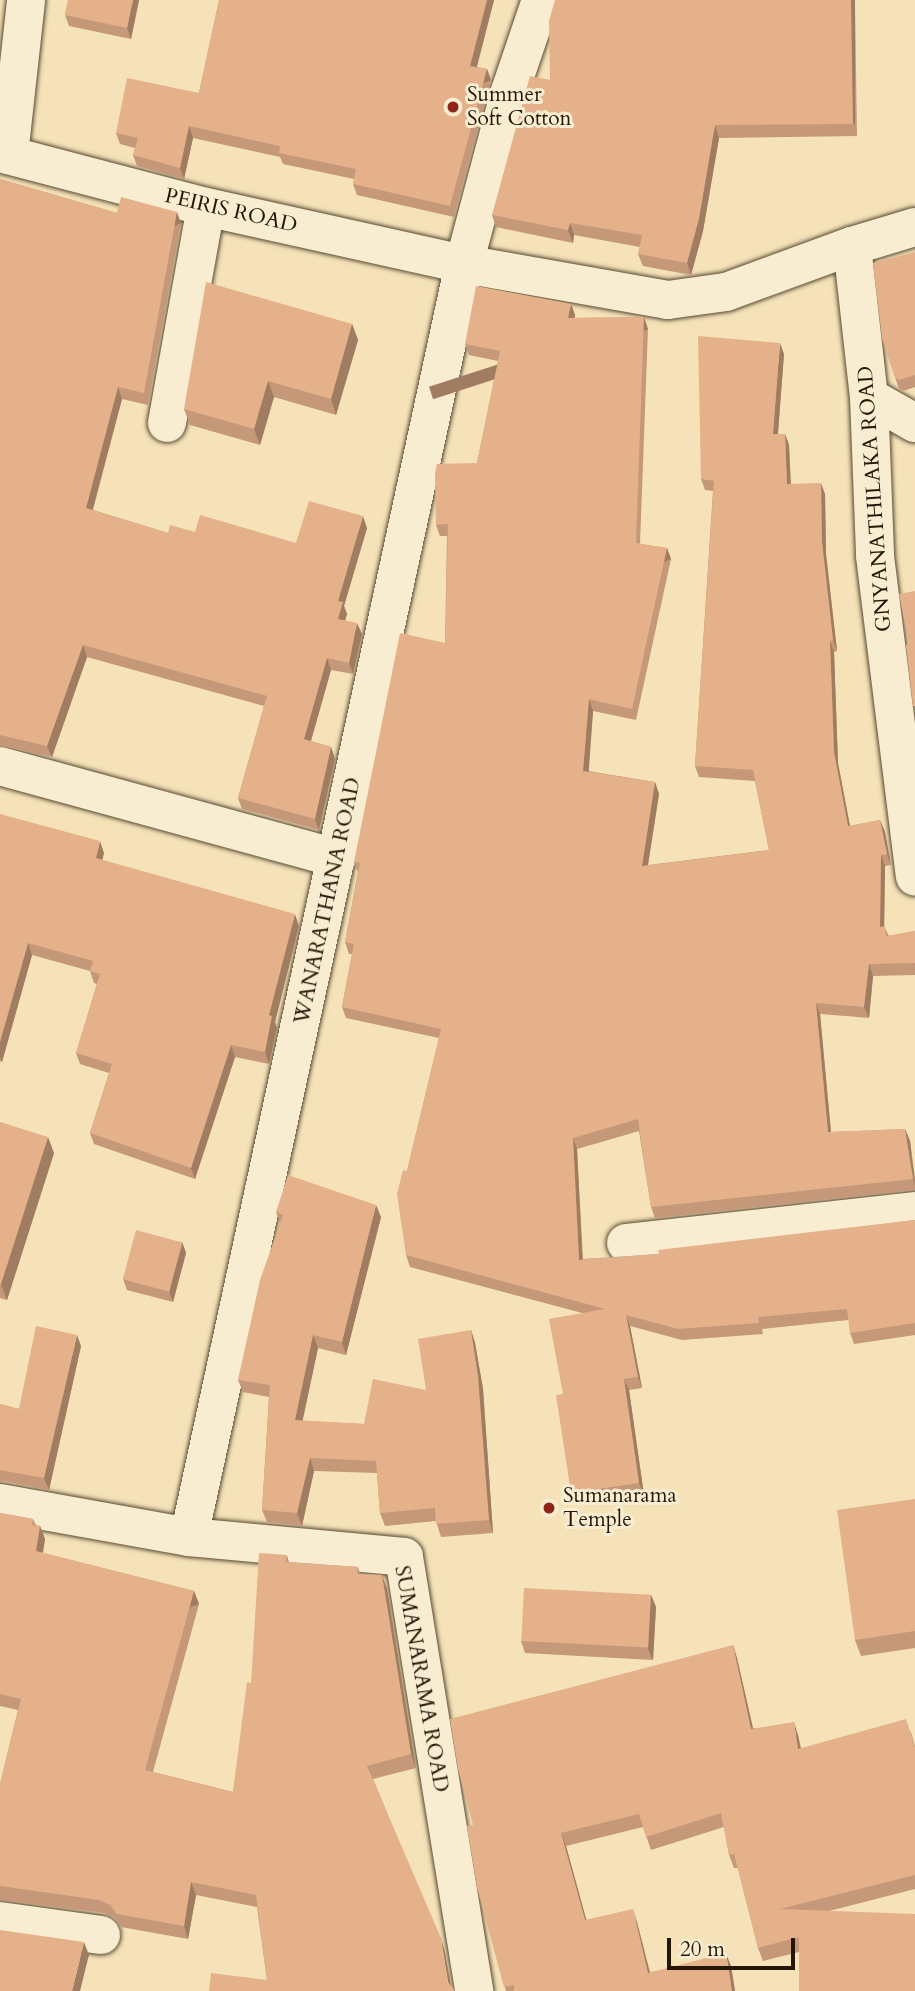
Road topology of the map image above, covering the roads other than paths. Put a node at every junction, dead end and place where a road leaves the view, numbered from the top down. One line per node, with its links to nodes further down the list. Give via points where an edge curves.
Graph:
1 (26, 0): 3 (street)
2 (541, 0): 7 (street, WANARATHANA ROAD, via 510,92)
3 (4, 154): 4 (street, PEIRIS ROAD)
4 (206, 206): 7 (street, PEIRIS ROAD); 9 (street)
5 (915, 227): 6 (street, PEIRIS ROAD)
6 (852, 246): 7 (street, PEIRIS ROAD, via 726,292 668,300); 8 (street, GNYANATHILAKA ROAD)
7 (464, 264): 12 (street, WANARATHANA ROAD)
8 (869, 397): 10 (street); 13 (street, GNYANATHILAKA ROAD, via 875,556)
9 (167, 423)
10 (915, 423)
11 (0, 766): 12 (street)
12 (337, 858): 17 (street, WANARATHANA ROAD)
13 (914, 858)
14 (915, 1211): 15 (street)
15 (626, 1243)
16 (0, 1503): 17 (street, SUMANARAMA ROAD)
17 (189, 1537): 20 (street, SUMANARAMA ROAD, via 404,1557)
18 (0, 1922): 19 (street)
19 (101, 1935)
20 (474, 1991)

